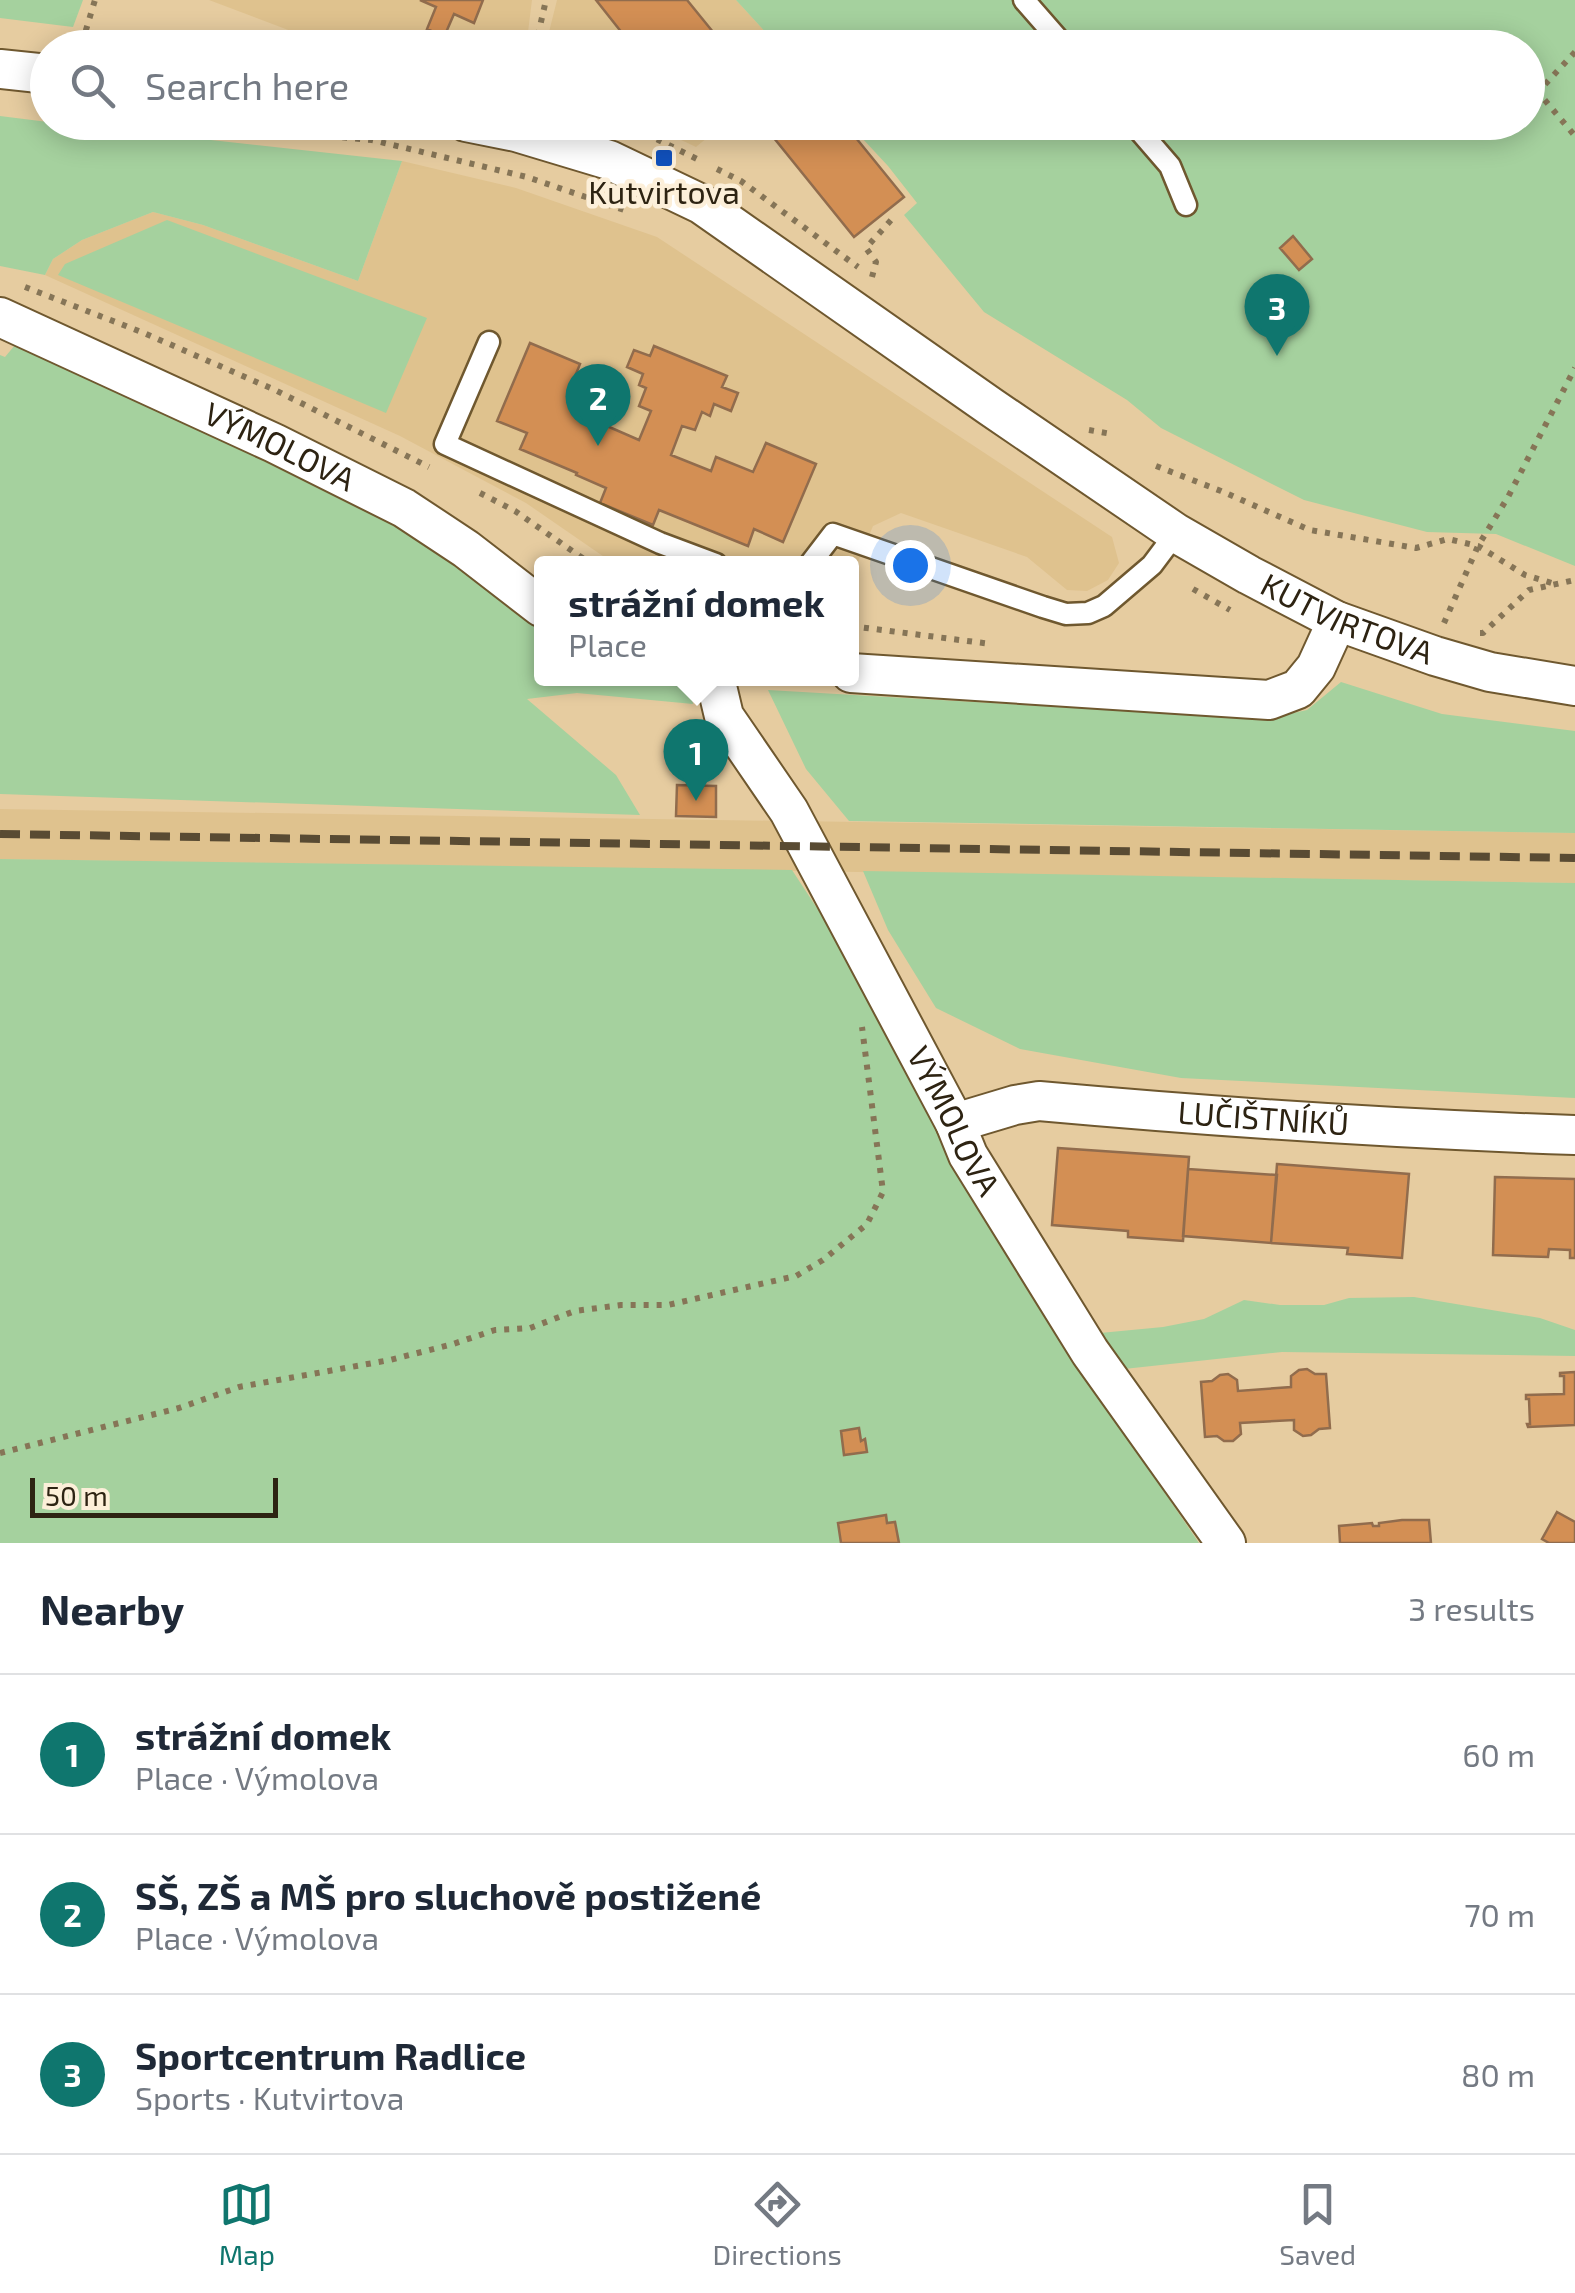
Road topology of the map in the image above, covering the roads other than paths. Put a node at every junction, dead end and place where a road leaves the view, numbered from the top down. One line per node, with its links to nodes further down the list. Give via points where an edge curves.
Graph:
1 (1024, 0): 2 (lane)
2 (1050, 30)
3 (0, 69): 4 (street)
4 (30, 72)
5 (543, 140): 10 (street, KUTVIRTOVA, via 609,160 701,204)
6 (1148, 140): 7 (lane, via 1170,166)
7 (1186, 205)
8 (7, 300): 13 (street, VÝMOLOVA, via 404,508)
9 (489, 342): 11 (lane, via 446,444)
10 (1176, 533): 12 (lane, via 1152,566 1088,613 1043,607 833,534); 14 (street, KUTVIRTOVA)
11 (695, 556)
12 (816, 556)
13 (534, 602)
14 (1337, 621): 15 (street, via 1298,689 1269,700); 17 (street, KUTVIRTOVA, via 1490,672)
15 (859, 673)
16 (717, 686): 18 (street, VÝMOLOVA, via 724,716 800,806)
17 (1575, 686)
18 (955, 1123): 19 (street, LUČIŠTNÍKŮ, via 1039,1101 1254,1120); 20 (street, VÝMOLOVA, via 968,1155 1090,1352)
19 (1575, 1134)
20 (1226, 1543)

